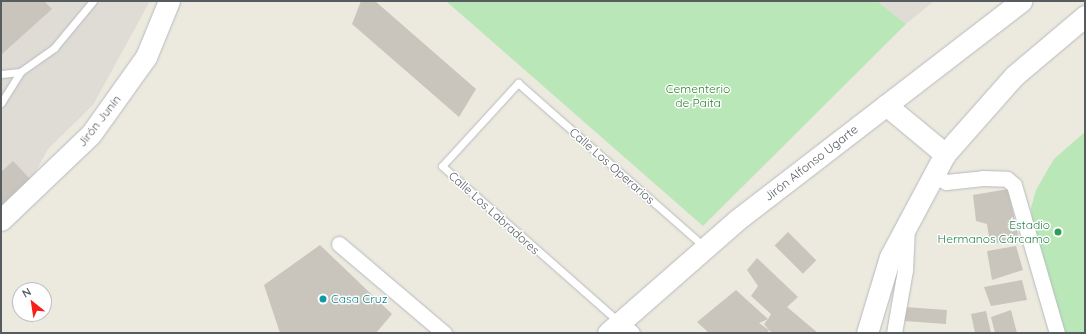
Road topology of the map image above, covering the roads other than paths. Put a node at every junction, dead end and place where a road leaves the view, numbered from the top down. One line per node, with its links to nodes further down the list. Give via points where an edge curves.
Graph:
1 (93, 1): 5 (lane, via 54,48)
2 (169, 1): 12 (main road, Jirón Junín, via 146,57 91,134)
3 (1021, 1): 9 (main road, Jirón Alfonso Ugarte)
4 (1085, 16): 10 (main road, via 1014,76)
5 (20, 72): 6 (lane); 8 (lane)
6 (1, 74)
7 (518, 83): 15 (lane, Calle Los Operarios); 16 (lane, Calle Los Labradores, via 442,166)
8 (1, 103)
9 (886, 105): 10 (main road); 15 (main road, Jirón Alfonso Ugarte, via 737,220)
10 (945, 154): 11 (main road)
11 (933, 174): 13 (main road); 20 (street, via 946,182 983,178 1007,179 1014,185)
12 (1, 220)
13 (907, 221): 18 (main road, via 890,257); 19 (street, via 905,270)
14 (339, 244): 17 (street)
15 (707, 248): 16 (main road, Jirón Alfonso Ugarte)
16 (620, 330)
17 (444, 333)
18 (867, 333)
19 (894, 333)
20 (1057, 333)

